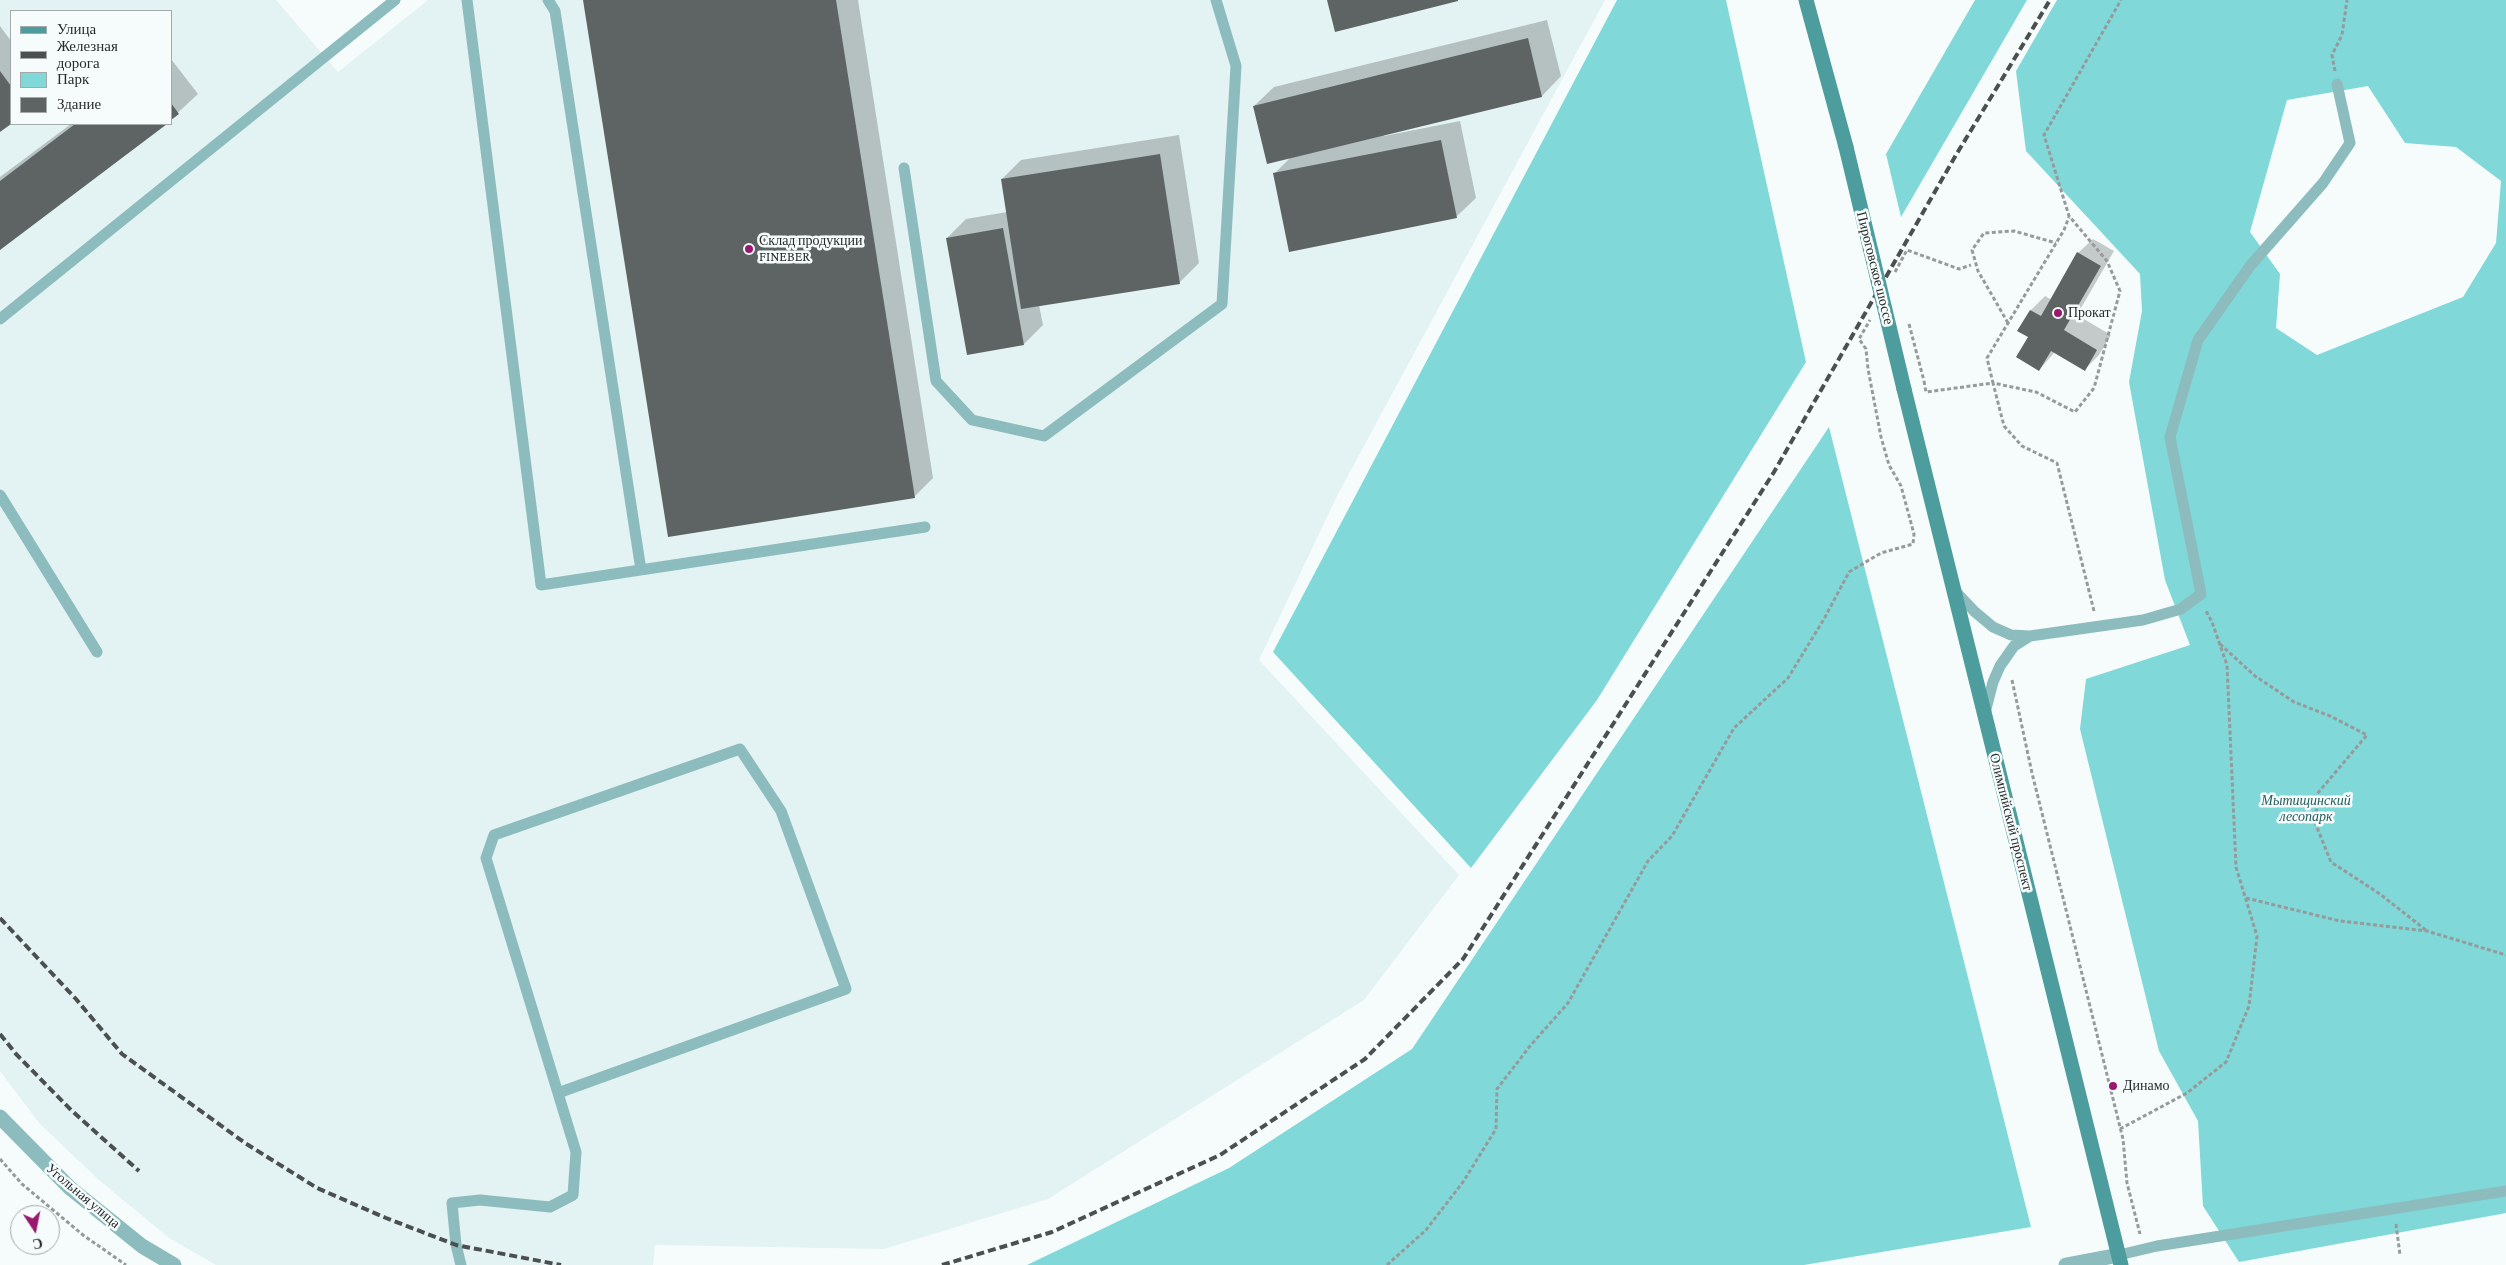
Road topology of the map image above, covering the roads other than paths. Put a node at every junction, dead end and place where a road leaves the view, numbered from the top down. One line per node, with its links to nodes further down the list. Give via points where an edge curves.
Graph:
1 (395, 0): 8 (lane)
2 (467, 0): 12 (lane, via 541,585)
3 (548, 0): 12 (lane, via 555,11)
4 (1216, 0): 7 (lane, via 1236,66 1222,304 1044,436 972,420 936,381)
5 (1806, 0): 9 (main road, Пироговское шоссе, bridge, via 1846,147)
6 (2337, 84): 14 (lane, via 2350,143 2323,183 2250,266 2198,340 2170,437 2201,594 2181,609 2143,620)
7 (904, 168)
8 (0, 319)
9 (1904, 389): 13 (main road, Олимпийский проспект)
10 (0, 495): 15 (lane)
11 (925, 527): 12 (lane)
12 (641, 570)
13 (1955, 591): 14 (lane, via 1993,627 2011,635); 16 (main road, Олимпийский проспект)
14 (2030, 636): 16 (lane, via 2014,646 2000,666)
15 (98, 652)
16 (1985, 713): 20 (main road, Олимпийский проспект)
17 (558, 1093): 17 (lane, via 486,858 494,835 740,749 781,811 846,989); 22 (lane, via 576,1152 573,1196 550,1207 480,1200 452,1203)
18 (0, 1117): 21 (street, Угольная улица, via 70,1188 142,1246)
19 (2506, 1191): 20 (lane, via 2143,1248)
20 (2120, 1260): 23 (street)
21 (174, 1265)
22 (461, 1265)
23 (2066, 1265)

